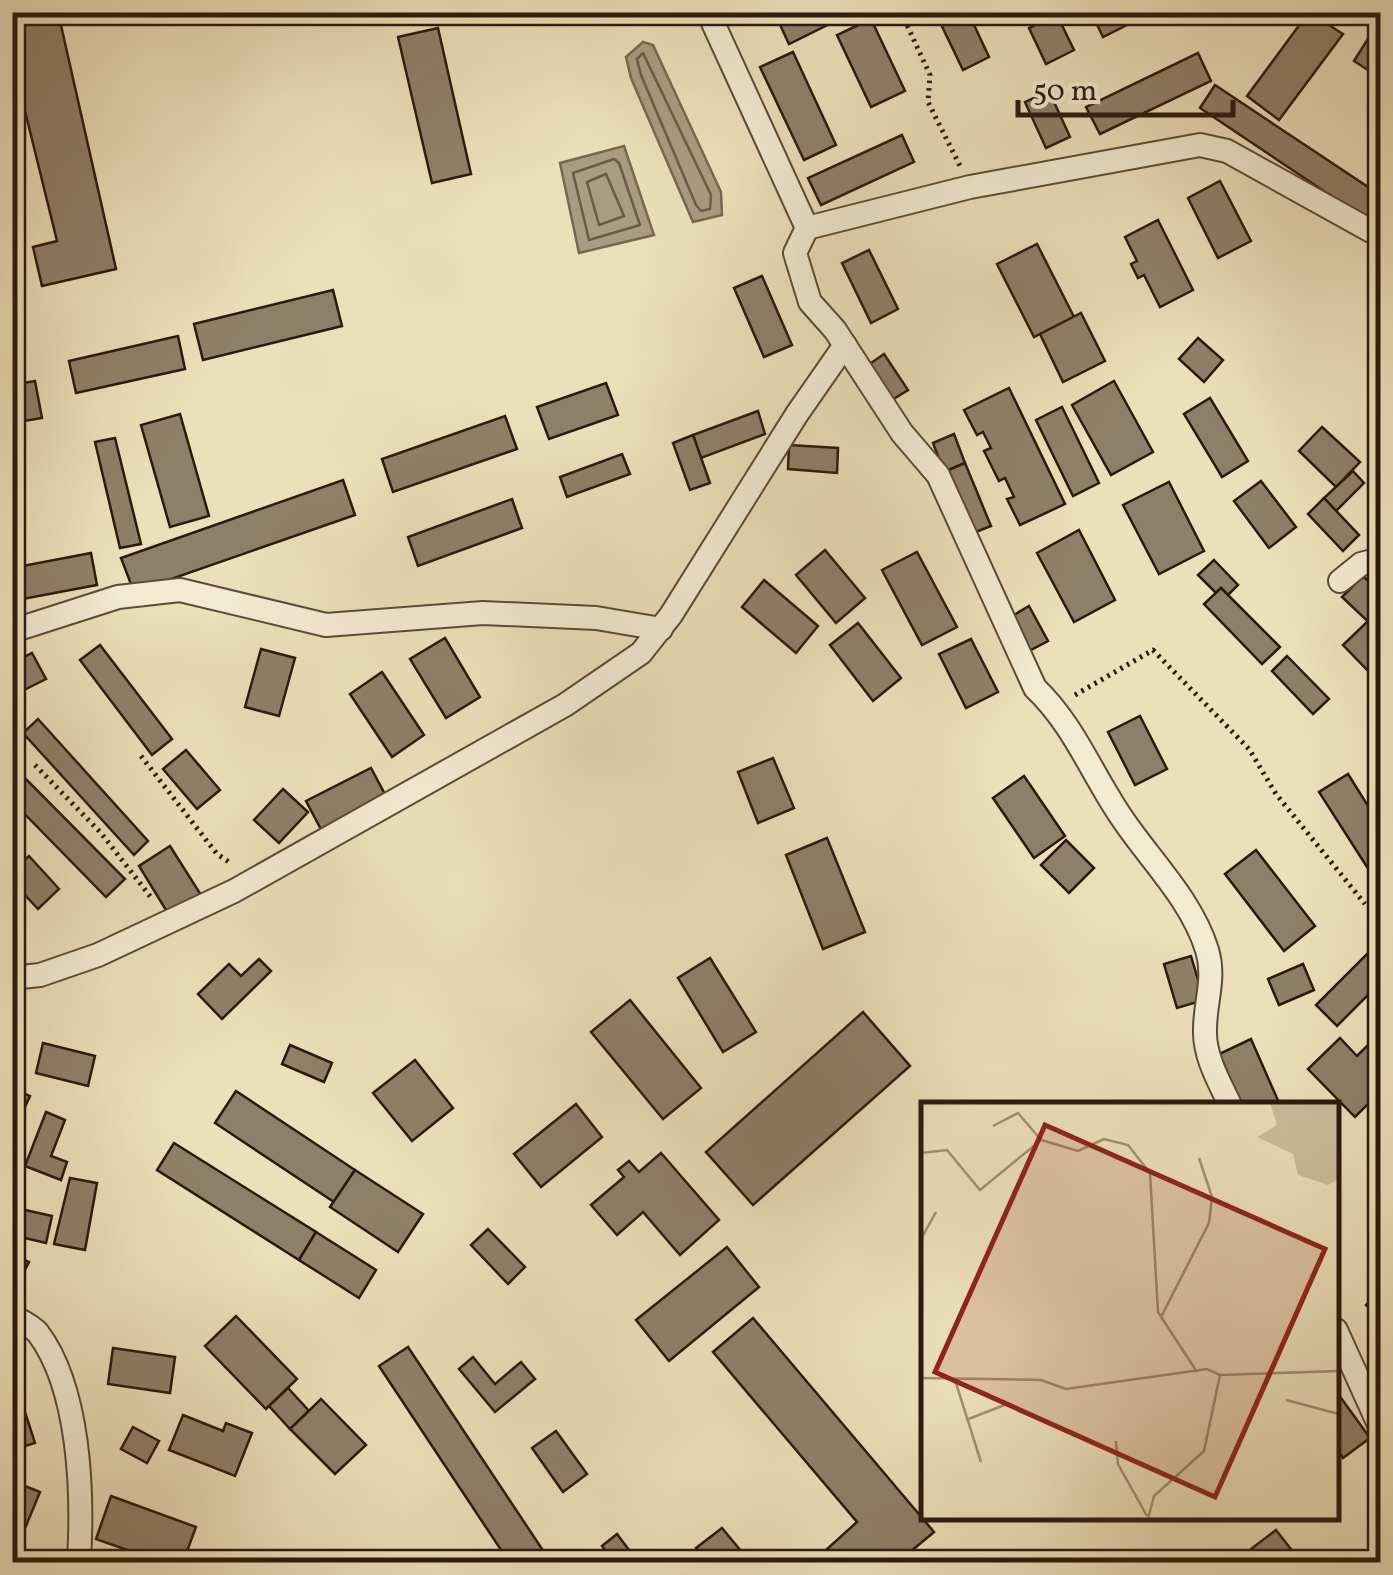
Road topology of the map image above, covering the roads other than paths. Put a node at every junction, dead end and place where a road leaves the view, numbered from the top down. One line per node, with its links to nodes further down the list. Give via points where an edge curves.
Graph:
1 (708, 12): 2 (street)
2 (807, 228): 3 (street, via 970,187 1200,145 1227,152); 4 (street, via 795,254 810,302)
3 (1380, 236)
4 (845, 345): 7 (street); 10 (street, via 865,382 938,475 1035,688 1054,706 1196,922 1212,987 1204,1034)
5 (1380, 559): 6 (street)
6 (1340, 580)
7 (661, 628): 8 (street, via 483,613 326,624 180,590 118,597); 9 (street, via 641,654 565,705 255,879 98,955)
8 (12, 631)
9 (12, 978)
10 (1229, 1102)
11 (12, 1316): 14 (street, via 36,1331 46,1348 73,1428)
12 (1338, 1334): 13 (street)
13 (1380, 1427)
14 (80, 1562)

